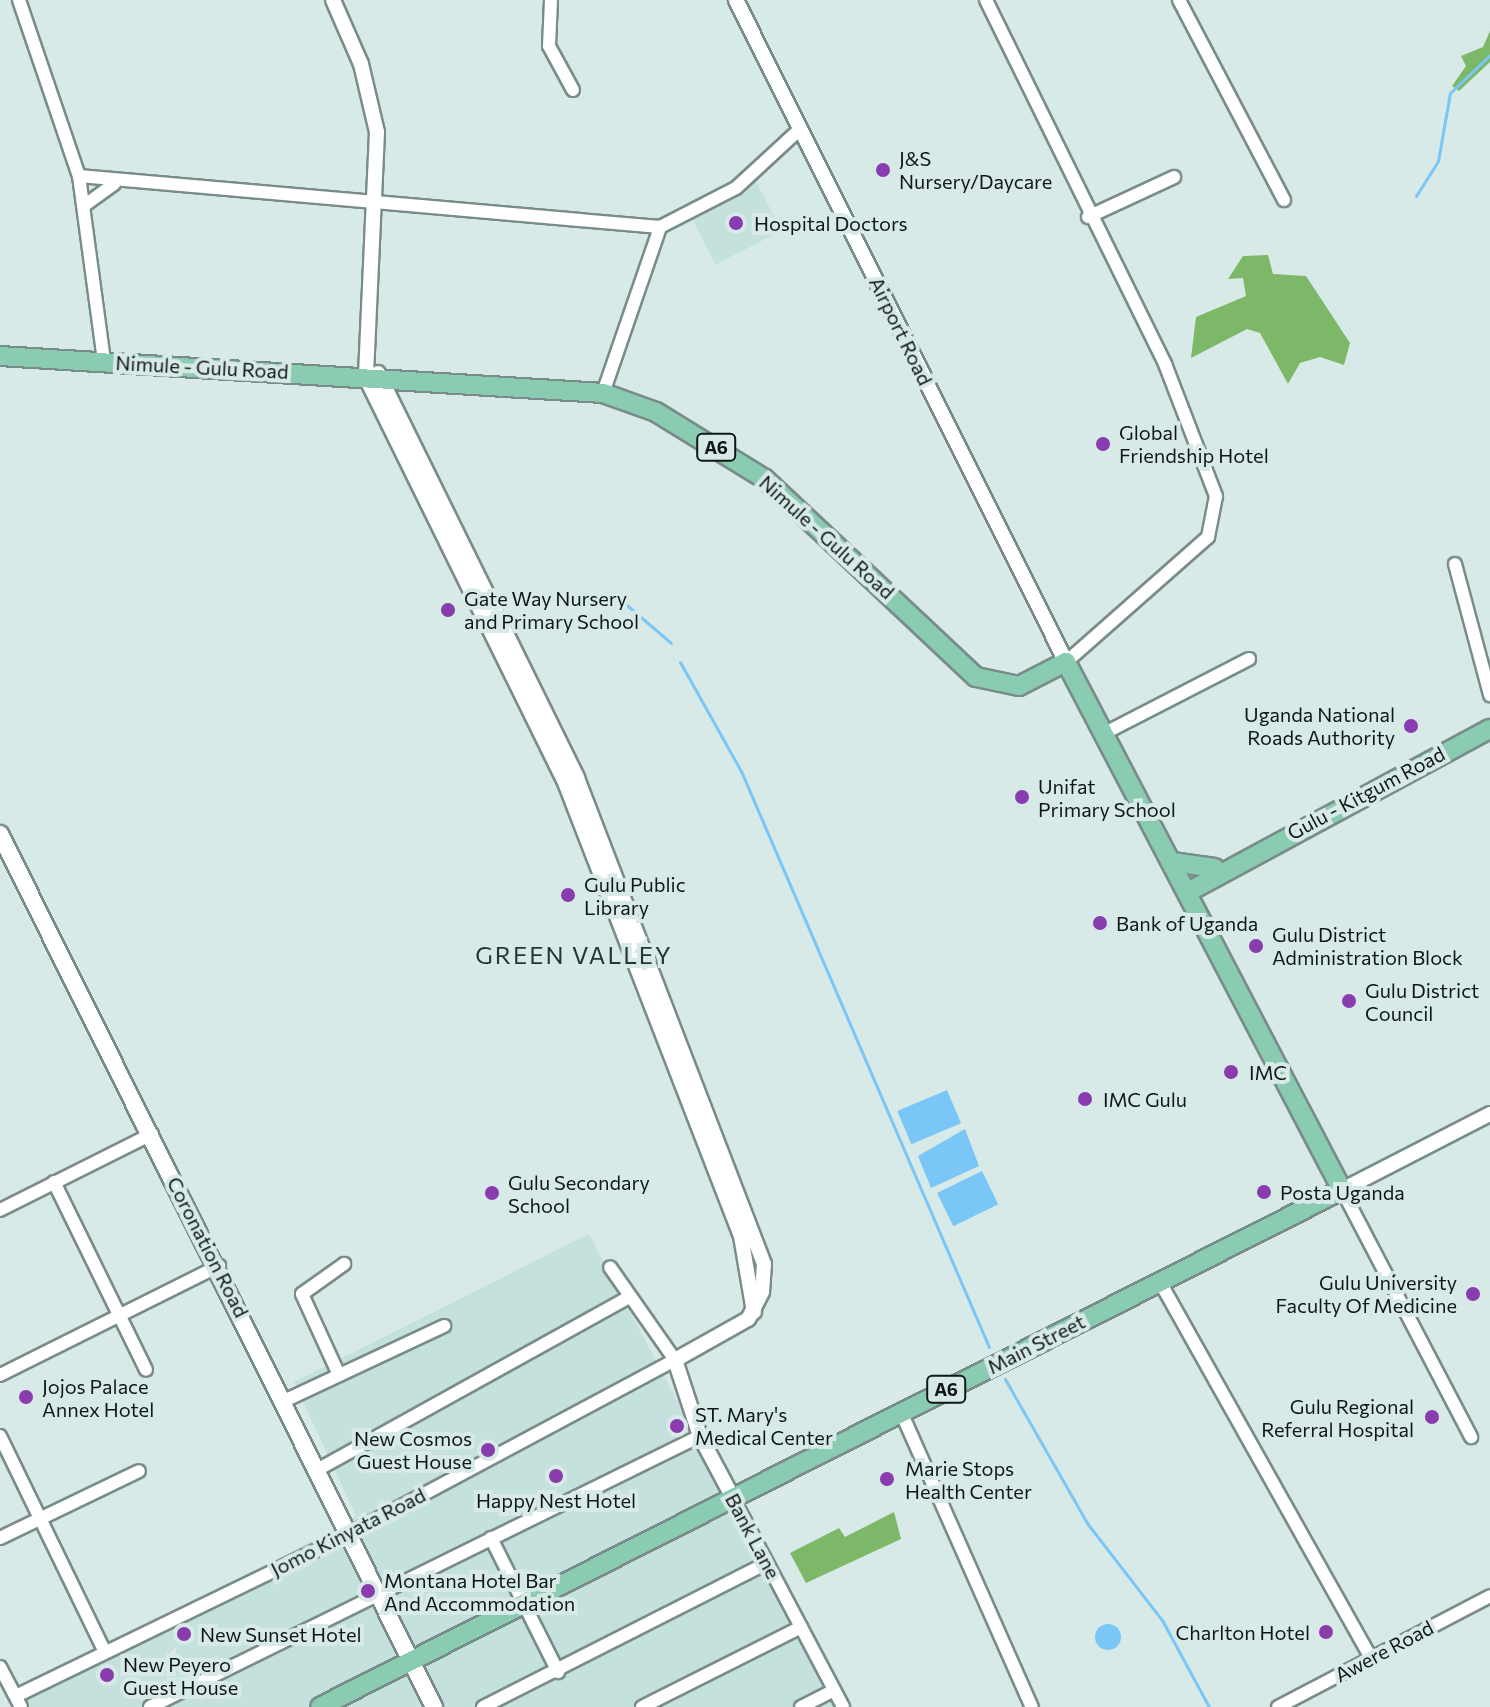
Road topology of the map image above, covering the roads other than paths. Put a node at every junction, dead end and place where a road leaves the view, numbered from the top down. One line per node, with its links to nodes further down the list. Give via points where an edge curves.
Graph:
1 (19, 0): 9 (street)
2 (333, 0): 14 (street, via 372,103 378,147)
3 (551, 0): 7 (street, via 549,46)
4 (736, 0): 8 (street, Airport Road)
5 (986, 0): 15 (street)
6 (1179, 0): 12 (street)
7 (573, 90)
8 (801, 128): 16 (street, via 736,188); 23 (street, Airport Road)
9 (79, 176): 11 (street); 13 (street)
10 (1174, 177): 15 (street)
11 (114, 184): 13 (street); 14 (street)
12 (1284, 200)
13 (85, 205): 18 (street)
14 (372, 205): 16 (street); 19 (street)
15 (1088, 217): 23 (street, via 1198,435 1217,511 1208,537)
16 (660, 227): 20 (street)
17 (0, 356): 18 (main road, Nimule - Gulu Road / A6)
18 (104, 362): 19 (main road, Nimule - Gulu Road / A6)
19 (372, 373): 20 (main road, Nimule - Gulu Road / A6); 44 (street, via 600,854 741,1236 754,1312)
20 (603, 393): 23 (main road, Nimule - Gulu Road / A6, via 656,412 765,479 976,677 1019,686)
21 (1455, 564): 24 (street)
22 (1249, 659): 26 (street)
23 (1066, 662): 26 (main road)
24 (1490, 695)
25 (1490, 729): 29 (main road, Gulu - Kitgum Road)
26 (1105, 733): 28 (main road)
27 (0, 834): 33 (main road, Coronation Road)
28 (1172, 862): 29 (main road); 30 (main road)
29 (1214, 875): 30 (main road, Gulu - Kitgum Road); 31 (main road)
30 (1186, 888): 31 (main road)
31 (1199, 914): 35 (main road)
32 (1490, 1114): 35 (street, Main Street)
33 (152, 1134): 34 (street); 38 (main road, Coronation Road)
34 (54, 1182): 36 (street); 42 (street)
35 (1342, 1190): 40 (main road, Main Street / A6); 52 (street)
36 (0, 1210)
37 (344, 1264): 47 (street, via 302,1294)
38 (219, 1266): 42 (street); 48 (main road, Coronation Road)
39 (610, 1267): 41 (street)
40 (1160, 1282): 49 (main road, Main Street / A6); 66 (street)
41 (627, 1298): 44 (street); 53 (street)
42 (118, 1314): 45 (street); 46 (street)
43 (444, 1326): 47 (street)
44 (675, 1360): 51 (street, Bank Lane); 57 (street, Jomo Kinyata Road)
45 (146, 1370)
46 (0, 1375)
47 (339, 1375): 48 (street)
48 (284, 1401): 53 (main road, Coronation Road)
49 (901, 1412): 55 (main road, Main Street / A6); 79 (street)
50 (0, 1436): 56 (street)
51 (700, 1436): 55 (street, Bank Lane); 59 (street)
52 (1471, 1437)
53 (317, 1470): 57 (main road, Coronation Road)
54 (139, 1471): 56 (street)
55 (734, 1500): 60 (street, Bank Lane); 63 (main road, Main Street / A6)
56 (40, 1518): 58 (street); 65 (street)
57 (349, 1534): 61 (main road, Coronation Road); 65 (street, Jomo Kinyata Road)
58 (0, 1538)
59 (491, 1538): 61 (street); 63 (street)
60 (767, 1563): 64 (street, Bank Lane); 69 (street)
61 (378, 1592): 67 (main road, Coronation Road); 72 (street)
62 (1490, 1596): 66 (street, Awere Road)
63 (525, 1605): 67 (main road, Main Street / A6); 69 (street)
64 (801, 1627): 70 (street, Bank Lane); 76 (street)
65 (105, 1652): 71 (street, Jomo Kinyata Road)
66 (1371, 1658): 80 (street, Awere Road)
67 (413, 1662): 73 (main road, A6); 74 (main road, Coronation Road)
68 (0, 1667): 71 (street)
69 (558, 1672): 75 (street)
70 (834, 1690): 77 (street); 78 (street, Bank Lane)
71 (19, 1702)
72 (150, 1707)
73 (320, 1707)
74 (434, 1707)
75 (483, 1707)
76 (642, 1707)
77 (801, 1707)
78 (843, 1707)
79 (1032, 1707)
80 (1278, 1707)

